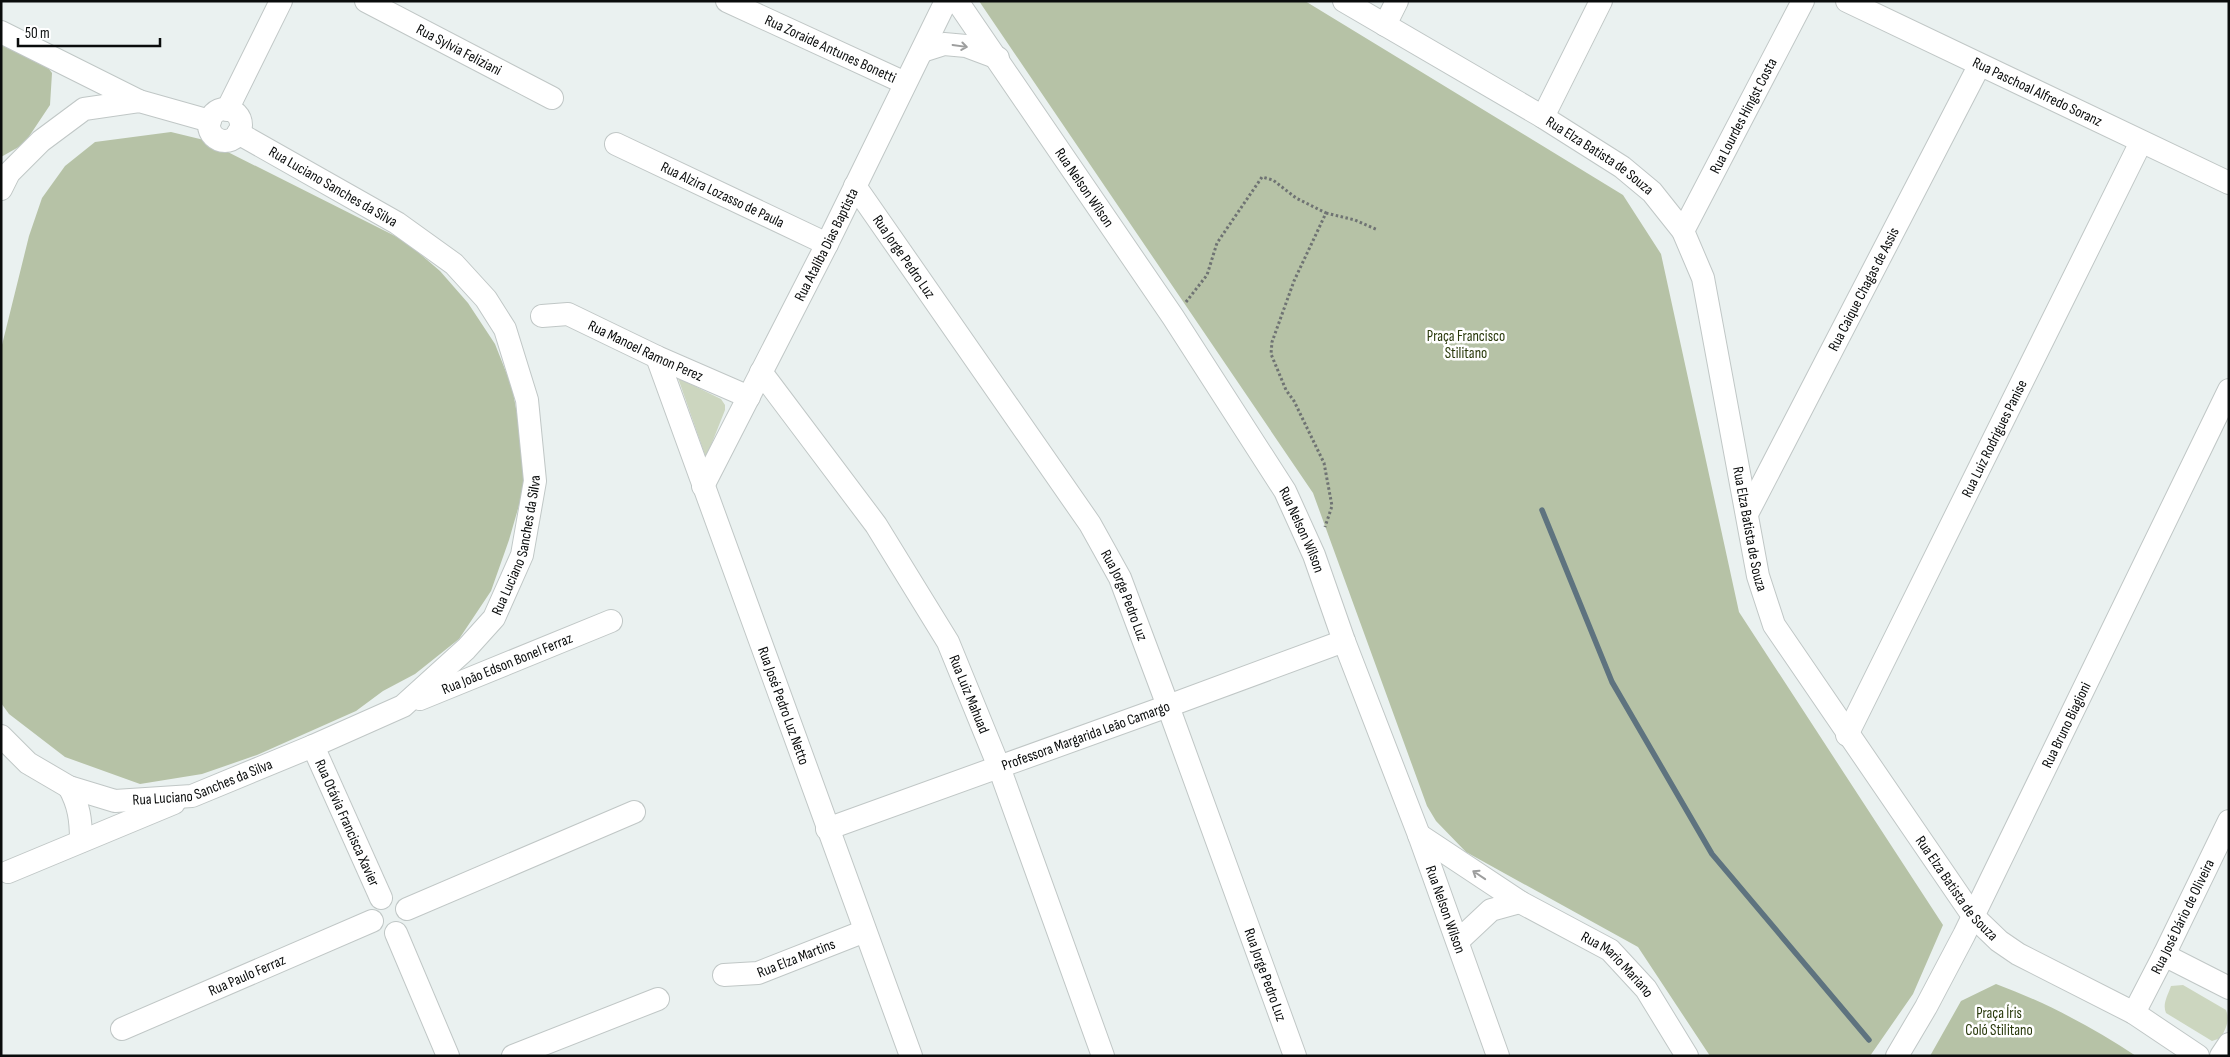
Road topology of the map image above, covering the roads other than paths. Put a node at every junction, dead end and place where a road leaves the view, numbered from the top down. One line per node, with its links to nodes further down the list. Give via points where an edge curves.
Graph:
1 (281, 1): 21 (street)
2 (366, 1): 18 (street, Rua Sylvia Feliziani)
3 (727, 1): 17 (street, Rua Zoraide Antunes Bonetti)
4 (946, 1): 13 (street, Rua Ataliba Dias Baptista)
5 (957, 1): 14 (street, Rua Nelson Wilson)
6 (1344, 1): 11 (street, Rua Elza Batista de Souza)
7 (1397, 1): 11 (street)
8 (1601, 1): 22 (street)
9 (1804, 1): 28 (street, Rua Lourdes Hingst Costa)
10 (1847, 1): 15 (street, Rua Paschoal Alfredo Soranz)
11 (1385, 25): 22 (street, Rua Elza Batista de Souza)
12 (1, 32): 16 (street)
13 (922, 51): 14 (street, one-way to 14, via 944,44 966,46); 17 (street, Rua Ataliba Dias Baptista)
14 (998, 58): 38 (street, Rua Nelson Wilson, via 1173,317 1285,491 1314,555)
15 (1979, 66): 23 (street, Rua Paschoal Alfredo Soranz); 36 (street, Rua Caique Chagas de Assis)
16 (81, 72): 19 (street); 20 (street)
17 (905, 83): 26 (street, Rua Ataliba Dias Baptista)
18 (552, 98)
19 (139, 101): 20 (street); 21 (street)
20 (84, 109): 27 (street, via 40,141 9,173)
21 (218, 115): 39 (street, Rua Luciano Sanches da Silva, via 209,129 216,139 228,141 238,134 397,223 454,264 486,299 505,329 527,400 535,481 522,555 494,618 466,649)
22 (1543, 117): 28 (street, Rua Elza Batista de Souza, via 1622,167 1652,192)
23 (2141, 142): 25 (street, Rua Paschoal Alfredo Soranz); 41 (street, Rua Luiz Rodrigues Panise)
24 (616, 144): 29 (street, Rua Alzira Lozasso de Paula)
25 (2229, 183)
26 (855, 186): 29 (street, Rua Ataliba Dias Baptista); 40 (street, Rua Jorge Pedro Luz, via 1090,524 1120,578)
27 (1, 189)
28 (1683, 231): 36 (street, Rua Elza Batista de Souza, via 1703,278)
29 (828, 244): 32 (street, Rua Ataliba Dias Baptista)
30 (542, 316): 31 (street, Rua Manoel Ramon Perez, via 568,314)
31 (657, 357): 34 (street, Rua Manoel Ramon Perez); 35 (street, Rua José Pedro Luz Netto)
32 (761, 372): 34 (street, Rua Ataliba Dias Baptista); 44 (street, Rua Luiz Mahuad, via 876,525 948,642)
33 (2229, 390): 56 (street, Rua Bruno Biagioni)
34 (750, 397): 35 (street, Rua Ataliba Dias Baptista)
35 (703, 486): 49 (street, Rua José Pedro Luz Netto)
36 (1748, 512): 41 (street, Rua Elza Batista de Souza, via 1758,576 1774,625)
37 (611, 621): 39 (street, Rua João Edson Bonel Ferraz)
38 (1344, 641): 40 (street, Professora Margarida Leão Camargo); 50 (street, Rua Nelson Wilson)
39 (403, 706): 43 (street, Rua Luciano Sanches da Silva)
40 (1168, 706): 44 (street, Professora Margarida Leão Camargo); 72 (street, Rua Jorge Pedro Luz)
41 (1847, 735): 56 (street, Rua Elza Batista de Souza)
42 (1, 736): 45 (street, Rua Luciano Sanches da Silva, via 28,763)
43 (313, 746): 46 (street, Rua Luciano Sanches da Silva); 53 (street, Rua Otávia Francisca Xavier)
44 (999, 767): 49 (street, Professora Margarida Leão Camargo); 71 (street, Rua Luiz Mahuad)
45 (69, 787): 46 (street, Rua Luciano Sanches da Silva, via 115,801); 51 (street, via 81,817)
46 (192, 796): 51 (street)
47 (634, 812): 55 (street)
48 (2229, 821): 61 (street, Rua José Dário de Oliveira)
49 (827, 829): 58 (street, Rua José Pedro Luz Netto)
50 (1419, 836): 54 (street, Rua Mario Mariano, one-way to 50); 60 (street, Rua Nelson Wilson)
51 (81, 841): 52 (street)
52 (8, 872)
53 (381, 898): 55 (street, via 399,899); 57 (street, via 374,906)
54 (1520, 902): 60 (street, via 1492,910); 74 (street, Rua Mario Mariano, via 1610,950 1646,989)
55 (407, 909): 59 (street, via 408,920)
56 (1973, 916): 65 (street, Rua Elza Batista de Souza, via 2018,954); 75 (street, Rua Bruno Biagioni)
57 (372, 921): 59 (street, via 384,933); 66 (street, Rua Paulo Ferraz)
58 (865, 931): 62 (street, Rua Elza Martins, via 758,973); 70 (street, Rua José Pedro Luz Netto)
59 (396, 932): 68 (street)
60 (1458, 940): 73 (street, Rua Nelson Wilson)
61 (2164, 955): 63 (street); 65 (street, Rua José Dário de Oliveira)
62 (724, 975)
63 (2229, 988)
64 (658, 999): 69 (street)
65 (2134, 1013): 76 (street, Rua Elza Batista de Souza)
66 (122, 1029)
67 (2229, 1044): 77 (street)
68 (448, 1056)
69 (513, 1056)
70 (911, 1056)
71 (1104, 1056)
72 (1295, 1056)
73 (1498, 1056)
74 (1687, 1056)
75 (1897, 1056)
76 (2198, 1056)
77 (2222, 1056)

